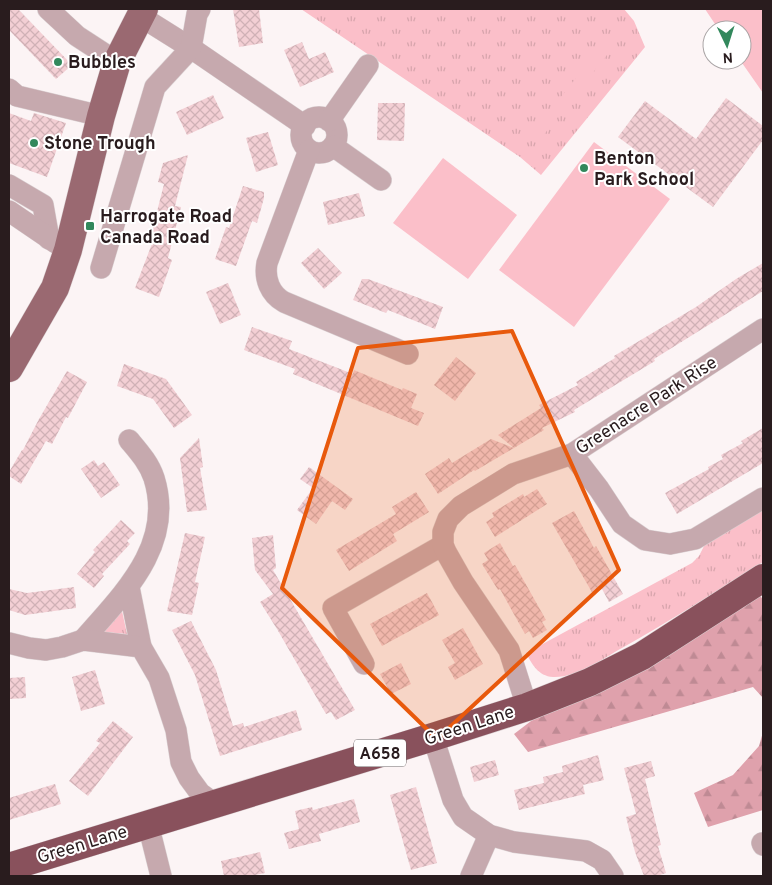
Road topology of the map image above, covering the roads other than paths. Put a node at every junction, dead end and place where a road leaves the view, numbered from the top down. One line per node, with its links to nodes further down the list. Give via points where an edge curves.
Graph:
1 (48, 9): 5 (street, via 77,36)
2 (200, 9): 4 (street)
3 (142, 12): 4 (street); 5 (main road)
4 (191, 48): 10 (street); 17 (street, via 155,86)
5 (117, 62): 8 (main road)
6 (368, 65): 9 (street)
7 (9, 89): 8 (street, via 17,96)
8 (101, 116): 16 (main road)
9 (329, 121): 10 (street, via 316,118); 11 (street, via 337,133)
10 (305, 126): 12 (street, via 302,140)
11 (333, 146): 12 (street, via 327,152); 13 (street)
12 (309, 150): 19 (street, via 267,263 269,286 284,302)
13 (381, 180)
14 (9, 185): 16 (street, via 43,205)
15 (9, 211): 16 (street)
16 (58, 245): 20 (main road, via 55,288)
17 (101, 268)
18 (763, 329): 22 (street, Greenacre Park Rise)
19 (408, 354)
20 (9, 368)
21 (129, 440): 26 (street, via 154,478 158,526 152,547)
22 (572, 454): 23 (street, via 622,524 645,540 670,544 695,539); 24 (street, Greenacre Park Rise, via 513,474 461,506 448,519)
23 (763, 498)
24 (443, 545): 30 (street, via 328,601); 31 (street, via 463,582 509,650)
25 (763, 578): 31 (highway, Green Lane / A658, via 642,656 590,682)
26 (129, 587): 27 (street); 29 (street)
27 (83, 640): 28 (street, via 46,650); 29 (street)
28 (9, 643)
29 (141, 647): 33 (street, via 159,678 176,730 181,762 200,792)
30 (364, 664)
31 (526, 706): 32 (highway, Green Lane / A658)
32 (433, 737): 33 (highway, Green Lane / A658); 35 (street, via 453,800 464,817)
33 (215, 804): 34 (highway, Green Lane / A658)
34 (148, 824): 36 (highway, Green Lane / A658); 37 (street)
35 (489, 835): 38 (street); 39 (street, via 514,842 586,851 602,860)
36 (9, 866)
37 (160, 876)
38 (471, 876)
39 (613, 876)

